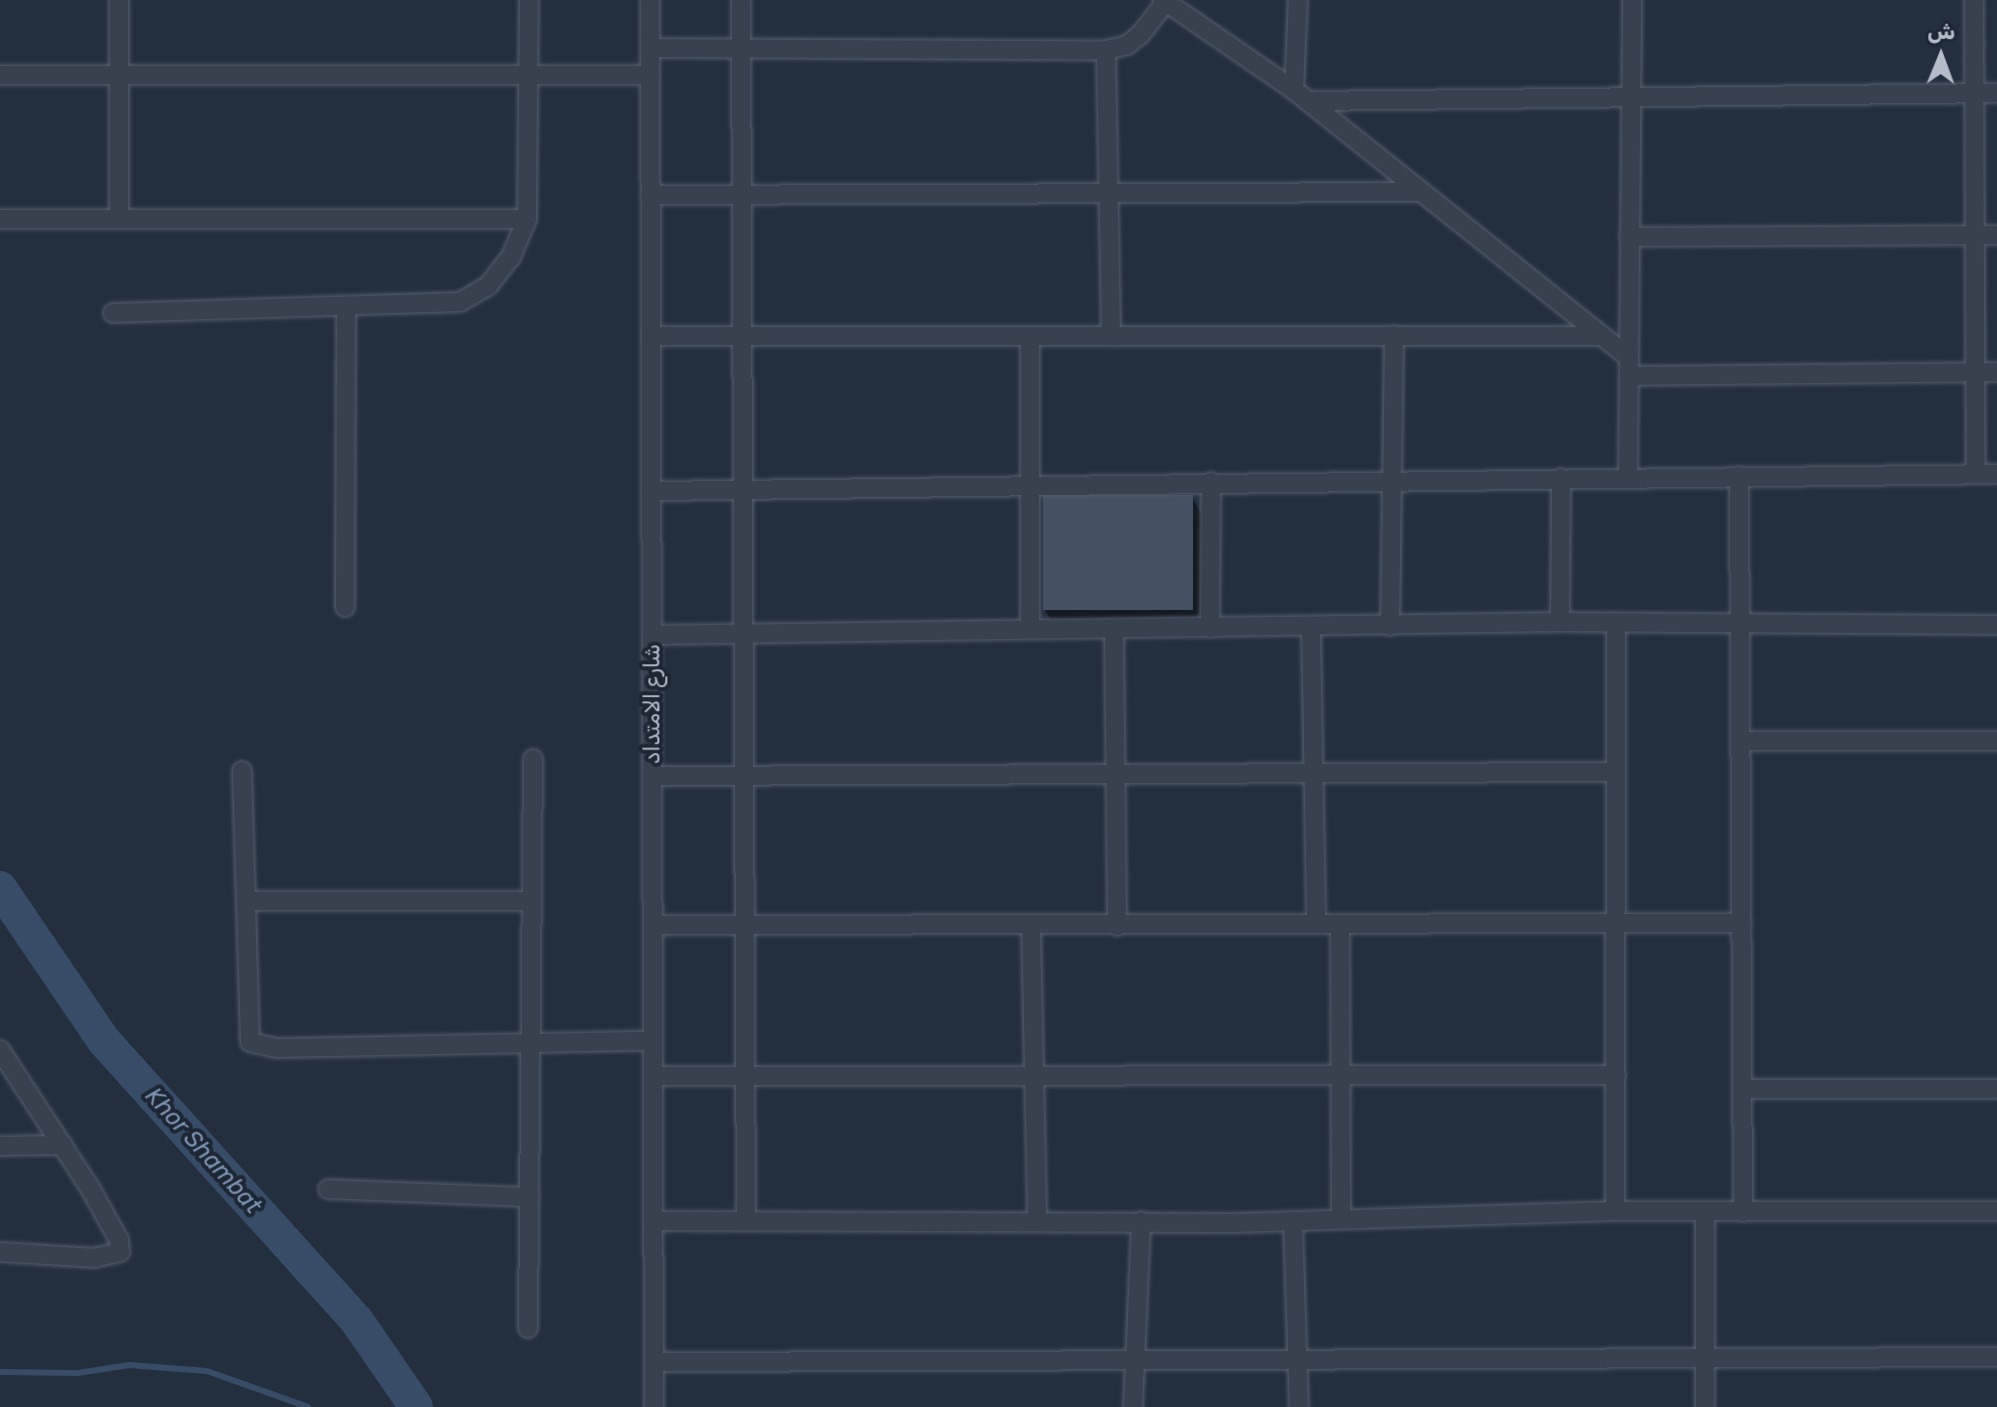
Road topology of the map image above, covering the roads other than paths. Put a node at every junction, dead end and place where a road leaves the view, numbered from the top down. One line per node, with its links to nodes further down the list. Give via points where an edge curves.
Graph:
1 (119, 0): 15 (street)
2 (529, 0): 12 (street)
3 (650, 0): 9 (street, شارع الامتداد)
4 (741, 0): 10 (street)
5 (1298, 0): 18 (street)
6 (1632, 0): 19 (street)
7 (1974, 0): 16 (street)
8 (1165, 1): 11 (street, via 1140,35); 18 (street)
9 (650, 48): 10 (street); 14 (street, شارع الامتداد)
10 (742, 50): 11 (street); 21 (street)
11 (1106, 50): 22 (street)
12 (529, 73): 14 (street); 15 (street); 26 (street)
13 (0, 75): 15 (street)
14 (650, 75): 23 (street, شارع الامتداد)
15 (119, 77): 24 (street)
16 (1974, 93): 17 (street); 19 (street); 27 (street)
17 (1997, 93)
18 (1300, 95): 19 (street); 20 (street)
19 (1631, 95): 29 (street)
20 (1416, 192): 22 (street); 36 (street)
21 (741, 193): 22 (street); 23 (street); 37 (street)
22 (1109, 193): 35 (street)
23 (650, 195): 33 (street, شارع الامتداد)
24 (119, 218): 25 (street); 26 (street)
25 (0, 219)
26 (527, 219): 30 (street, via 496,277 460,302)
27 (1975, 235): 28 (street); 29 (street); 39 (street)
28 (1997, 235)
29 (1629, 237): 38 (street)
30 (346, 306): 31 (street); 52 (street)
31 (113, 313)
32 (1394, 335): 35 (street); 36 (street); 47 (street)
33 (651, 336): 37 (street); 51 (street, شارع الامتداد)
34 (1030, 336): 35 (street); 37 (street); 49 (street)
35 (1111, 336)
36 (1599, 336): 38 (street)
37 (744, 337): 50 (street)
38 (1628, 357): 41 (street)
39 (1976, 372): 40 (street); 41 (street); 42 (street)
40 (1997, 372)
41 (1629, 376): 45 (street)
42 (1976, 474): 43 (street); 44 (street)
43 (1997, 474)
44 (1739, 476): 45 (street); 55 (street)
45 (1628, 477): 46 (street)
46 (1561, 478): 47 (street); 53 (street)
47 (1391, 481): 48 (street); 57 (street)
48 (1211, 482): 49 (street); 60 (street)
49 (1030, 484): 50 (street); 59 (street)
50 (743, 489): 51 (street); 62 (street)
51 (652, 491): 63 (street, شارع الامتداد)
52 (345, 607)
53 (1560, 622): 54 (street); 57 (street)
54 (1616, 622): 55 (street); 68 (street)
55 (1740, 624): 56 (street); 64 (street)
56 (1997, 625)
57 (1390, 626): 58 (street)
58 (1311, 627): 60 (street); 70 (street)
59 (1030, 628): 61 (street); 62 (street)
60 (1210, 628): 61 (street)
61 (1114, 629): 69 (street)
62 (743, 634): 63 (street); 72 (street)
63 (652, 635): 71 (street, شارع الامتداد)
64 (1741, 741): 65 (street); 76 (street)
65 (1997, 741)
66 (533, 759): 74 (street)
67 (242, 771): 73 (street)
68 (1616, 772): 70 (street); 75 (street)
69 (1116, 775): 70 (street); 72 (street); 82 (street)
70 (1314, 775): 78 (street)
71 (652, 776): 72 (street); 80 (street, شارع الامتداد)
72 (742, 776): 77 (street)
73 (246, 901): 74 (street); 84 (street, via 247,1032 250,1042 261,1048)
74 (531, 901): 84 (street)
75 (1616, 923): 76 (street); 79 (street); 89 (street)
76 (1742, 923): 91 (street)
77 (745, 924): 80 (street); 81 (street); 88 (street)
78 (1316, 924): 79 (street); 82 (street)
79 (1340, 924): 87 (street)
80 (653, 925): 83 (street, شارع الامتداد)
81 (1031, 925): 82 (street); 86 (street)
82 (1117, 926)
83 (653, 1041): 84 (street); 90 (street, شارع الامتداد)
84 (531, 1042): 96 (street)
85 (0, 1050): 93 (street)
86 (1035, 1073): 87 (street); 88 (street); 101 (street)
87 (1341, 1073): 89 (street); 102 (street)
88 (746, 1075): 90 (street); 103 (street)
89 (1616, 1075): 97 (street)
90 (653, 1076): 104 (street, شارع الامتداد)
91 (1743, 1089): 92 (street); 99 (street)
92 (1997, 1089)
93 (63, 1145): 94 (street); 107 (street, via 119,1240 120,1252 95,1258)
94 (0, 1146)
95 (328, 1189): 96 (street)
96 (530, 1197): 108 (street)
97 (1615, 1211): 100 (street); 102 (street)
98 (1997, 1211): 99 (street)
99 (1743, 1212): 100 (street)
100 (1705, 1213): 109 (street)
101 (1037, 1219): 103 (street); 105 (street)
102 (1341, 1219): 106 (street)
103 (746, 1220): 104 (street)
104 (654, 1221): 113 (street, شارع الامتداد)
105 (1141, 1221): 106 (street); 111 (street)
106 (1293, 1221): 112 (street)
107 (0, 1252)
108 (528, 1328)
109 (1705, 1357): 110 (street); 112 (street); 117 (street)
110 (1997, 1357)
111 (1133, 1359): 112 (street); 113 (street); 115 (street)
112 (1298, 1359): 116 (street)
113 (654, 1362): 114 (street, شارع الامتداد)
114 (654, 1407)
115 (1133, 1407)
116 (1299, 1407)
117 (1705, 1407)

